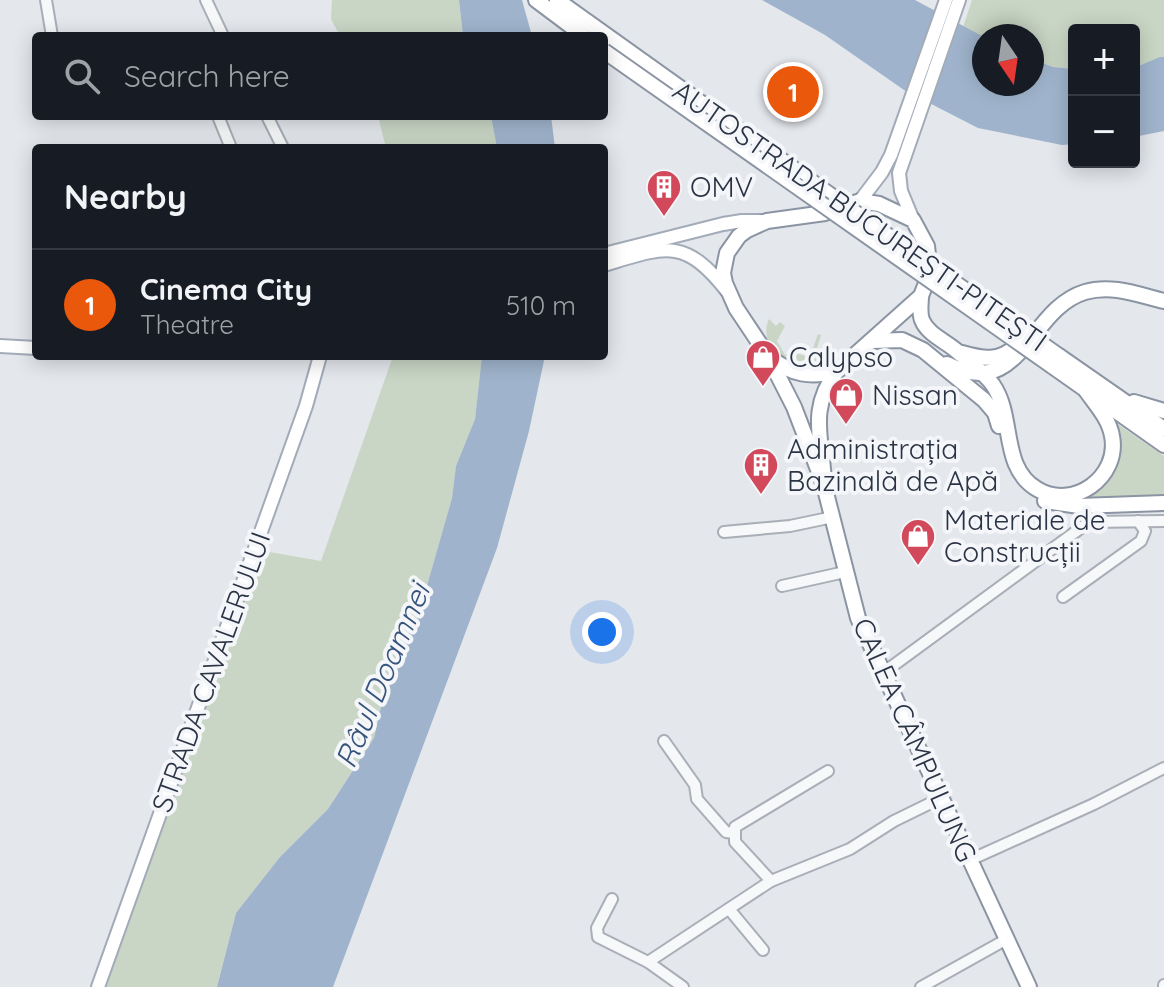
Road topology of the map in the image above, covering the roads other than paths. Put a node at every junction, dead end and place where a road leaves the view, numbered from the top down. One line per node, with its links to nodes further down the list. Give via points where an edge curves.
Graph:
1 (46, 0): 7 (street)
2 (206, 0): 8 (street)
3 (536, 0): 9 (highway)
4 (557, 0): 10 (highway, AUTOSTRADA BUCUREȘTI-PITEȘTI, bridge)
5 (946, 0): 15 (main road)
6 (959, 0): 15 (main road)
7 (51, 32)
8 (221, 32)
9 (579, 32)
10 (601, 32)
11 (608, 37): 35 (highway, AUTOSTRADA BUCUREȘTI-PITEȘTI, bridge)
12 (608, 54): 35 (highway, AUTOSTRADA BUCUREȘTI-PITEȘTI, bridge)
13 (220, 120): 16 (street)
14 (269, 120): 17 (street)
15 (902, 142): 18 (main road); 19 (main road, via 899,183)
16 (229, 144)
17 (281, 144)
18 (860, 201): 19 (highway); 20 (highway, via 825,213)
19 (913, 220): 25 (highway, via 931,265)
20 (767, 221): 21 (main road, via 723,224); 23 (highway, via 732,245 723,273)
21 (608, 253)
22 (608, 264): 23 (main road, via 656,250 679,252 700,262)
23 (727, 292): 31 (highway, CALEA CÂMPULUNG)
24 (1164, 294): 30 (highway, via 1118,283 1086,285 1053,304 1003,355 987,359)
25 (921, 296): 27 (highway, CALEA CÂMPULUNG); 30 (highway, via 924,324)
26 (1164, 301): 34 (highway, via 1109,289 1076,296 1052,314)
27 (873, 341): 32 (highway, via 902,340); 36 (highway, CALEA CÂMPULUNG)
28 (0, 346): 29 (main road)
29 (32, 348)
30 (958, 351): 37 (highway)
31 (768, 356): 36 (highway, via 803,375); 44 (highway, CALEA CÂMPULUNG)
32 (932, 357): 37 (highway); 45 (highway, via 993,410 1011,469 1032,495 1066,506)
33 (319, 360): 66 (main road, STRADA CAVALERULUI)
34 (1015, 360): 37 (highway); 41 (highway, via 1003,386)
35 (1056, 361): 38 (highway, AUTOSTRADA BUCUREȘTI-PITEȘTI); 39 (highway, AUTOSTRADA BUCUREȘTI-PITEȘTI)
36 (837, 371): 44 (highway, CALEA CÂMPULUNG, via 826,385 818,414)
37 (983, 374): 41 (highway)
38 (1085, 389): 41 (highway, via 1106,420 1113,447 1100,479 1076,494 1056,496 1026,481 1014,460); 43 (highway, AUTOSTRADA BUCUREȘTI-PITEȘTI)
39 (1119, 397): 40 (highway); 42 (highway, AUTOSTRADA BUCUREȘTI-PITEȘTI)
40 (1164, 411)
41 (1004, 413)
42 (1164, 429)
43 (1164, 445)
44 (824, 485): 46 (highway, CALEA CÂMPULUNG)
45 (1164, 503)
46 (833, 517): 49 (street); 50 (highway, CALEA CÂMPULUNG)
47 (1138, 521): 48 (street); 52 (street, via 1145,531 1141,541); 53 (street, via 1089,522)
48 (1164, 521)
49 (724, 532)
50 (845, 572): 51 (street); 53 (highway, CALEA CÂMPULUNG, via 858,618)
51 (782, 586)
52 (1063, 597)
53 (883, 673): 57 (highway, CALEA CÂMPULUNG)
54 (664, 741): 58 (street, via 695,785 697,799 726,832)
55 (1164, 768): 59 (street)
56 (828, 771): 58 (street, via 740,822)
57 (941, 798): 59 (highway, CALEA CÂMPULUNG); 60 (street, via 850,849)
58 (734, 833): 60 (street, via 735,842)
59 (970, 860): 63 (highway, CALEA CÂMPULUNG)
60 (771, 881): 62 (street)
61 (612, 899): 65 (street, via 596,934)
62 (729, 909): 64 (street); 65 (street)
63 (1007, 939): 68 (street); 69 (highway, CALEA CÂMPULUNG)
64 (763, 950)
65 (648, 962): 67 (street)
66 (98, 987)
67 (683, 987)
68 (921, 987)
69 (1029, 987)

